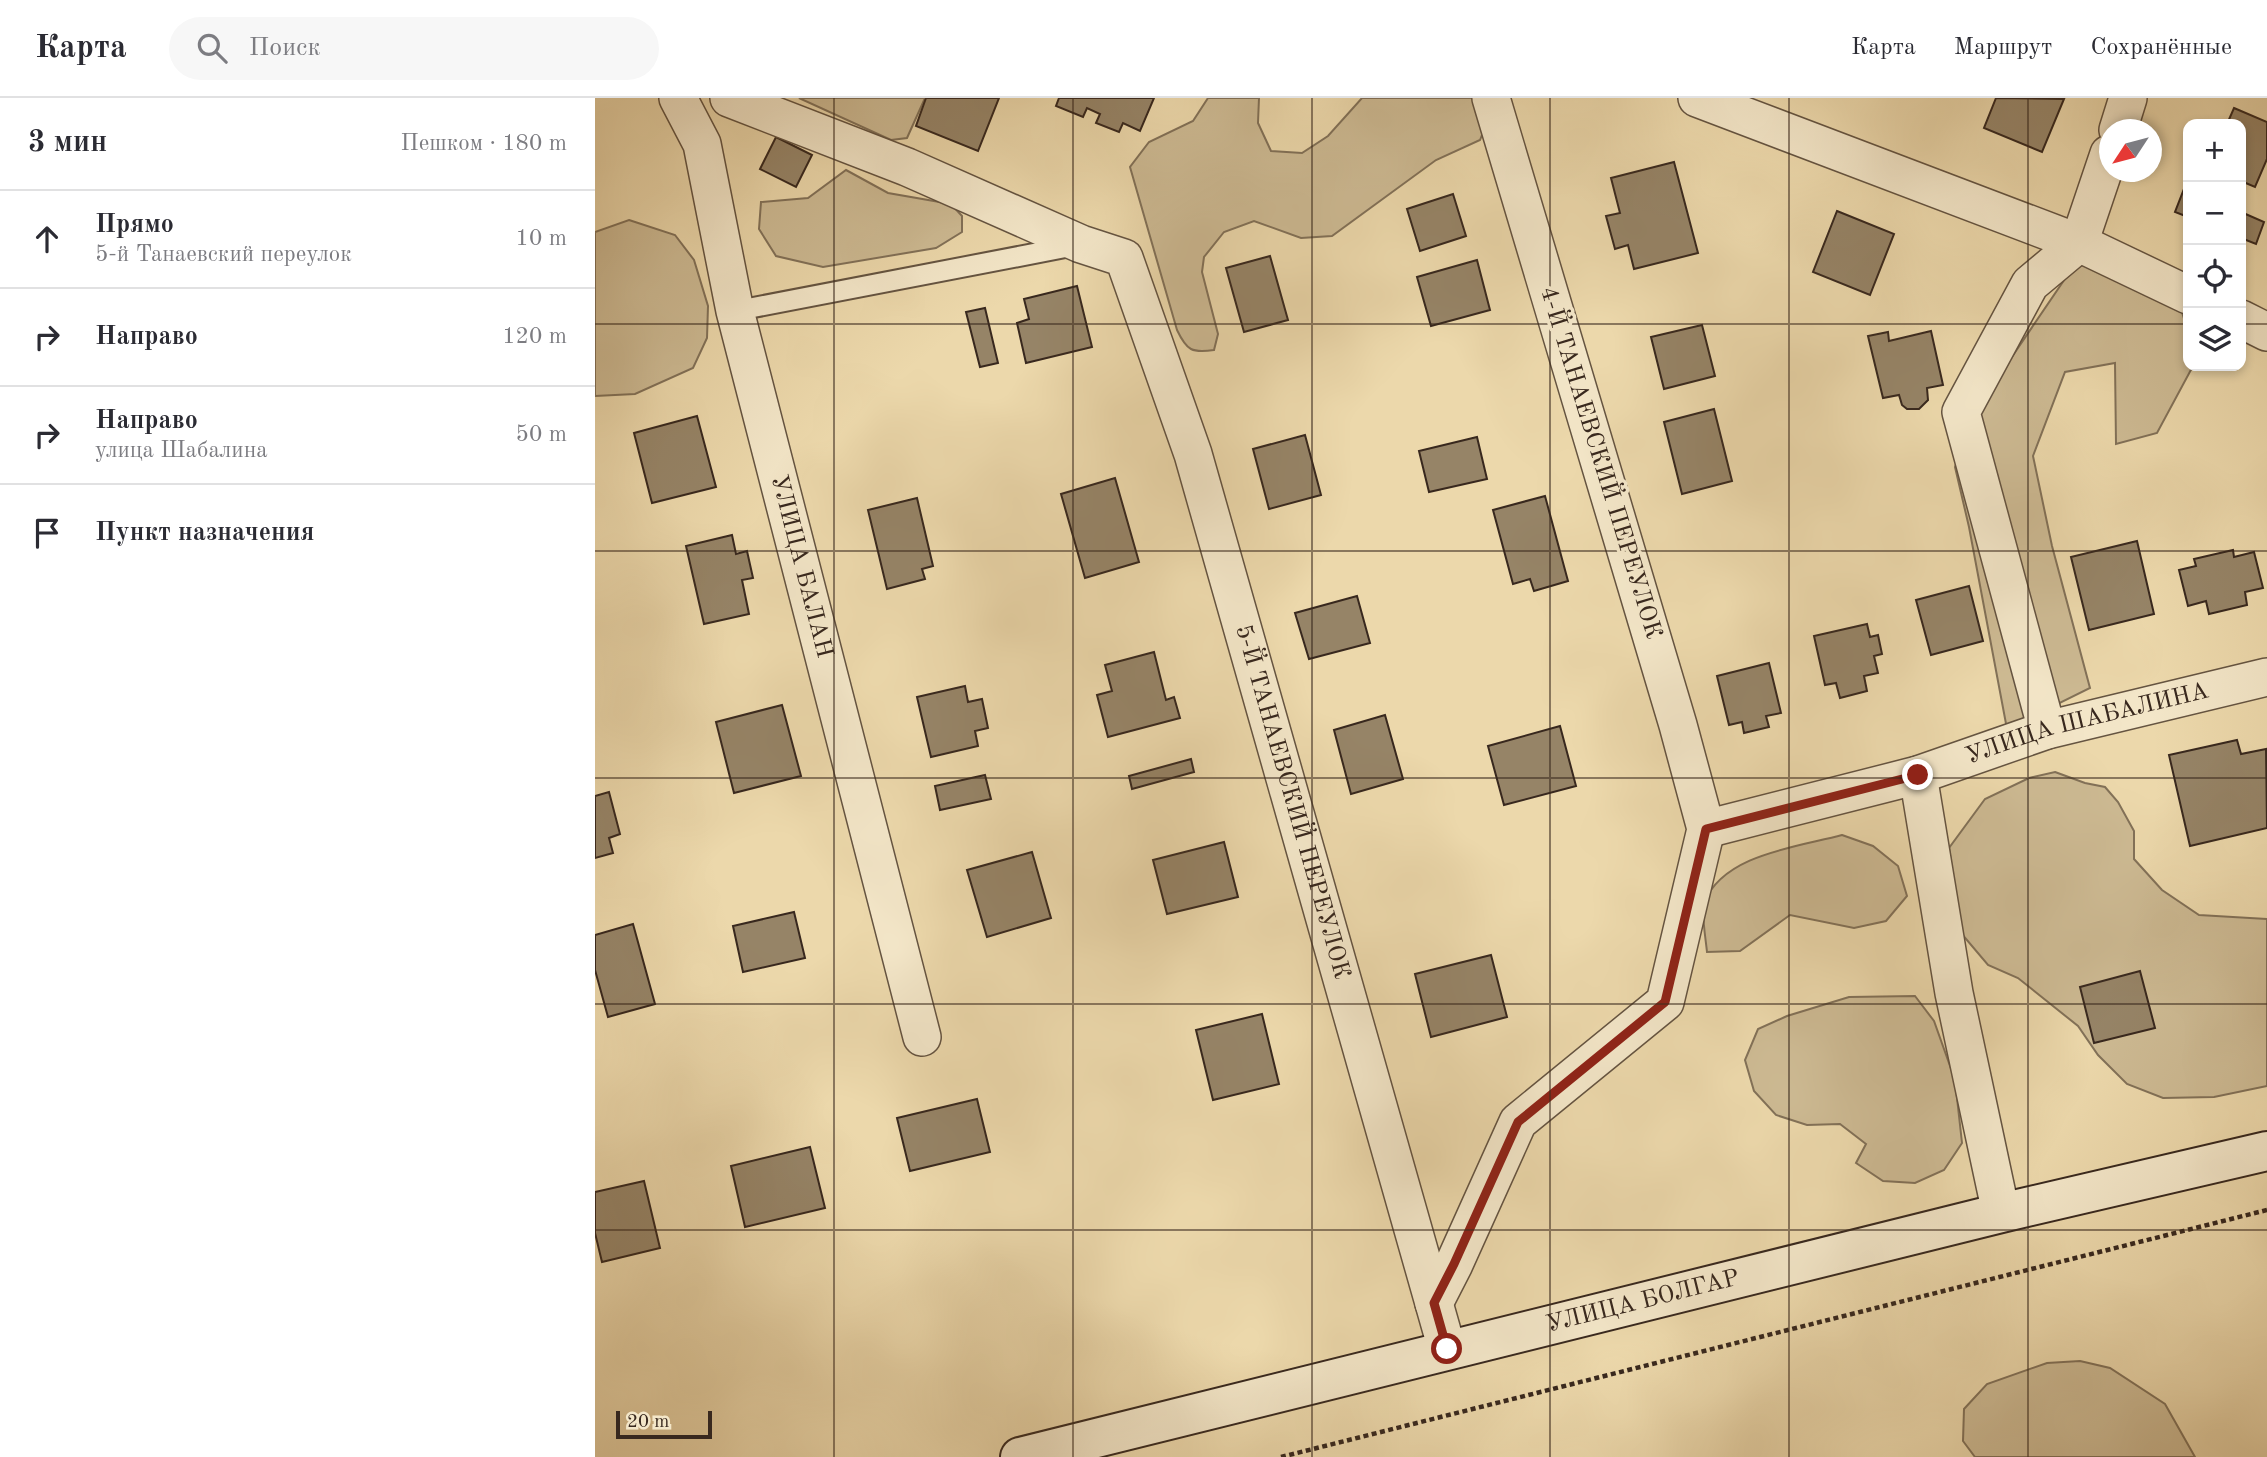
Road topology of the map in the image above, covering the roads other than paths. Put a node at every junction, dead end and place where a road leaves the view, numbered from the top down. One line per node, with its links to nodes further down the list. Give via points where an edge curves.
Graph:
1 (678, 98): 11 (street, УЛИЦА БАЛАН, via 702,144)
2 (729, 98): 9 (street, via 907,167)
3 (1491, 98): 17 (street, 4-Й ТАНАЕВСКИЙ ПЕРЕУЛОК)
4 (1697, 98): 8 (street)
5 (2128, 98): 6 (street)
6 (2121, 119)
7 (2100, 182): 8 (street)
8 (2079, 243): 10 (street); 15 (street, via 2030,284 1961,412)
9 (1081, 244): 11 (lane); 21 (street, 5-Й ТАНАЕВСКИЙ ПЕРЕУЛОК, via 1124,258 1193,454)
10 (2183, 293)
11 (736, 311): 18 (street, УЛИЦА БАЛАН)
12 (2246, 321): 13 (street)
13 (2267, 331)
14 (2267, 677): 15 (street, УЛИЦА ШАБАЛИНА)
15 (2047, 730): 16 (street, УЛИЦА ШАБАЛИНА)
16 (1918, 775): 17 (street, УЛИЦА ШАБАЛИНА); 20 (street, via 1954,993)
17 (1706, 829): 21 (street, via 1665,1002 1518,1122)
18 (922, 1037)
19 (2267, 1151): 20 (street, УЛИЦА БОЛГАР)
20 (2001, 1213): 22 (street, УЛИЦА БОЛГАР)
21 (1434, 1303): 22 (street, 5-Й ТАНАЕВСКИЙ ПЕРЕУЛОК)
22 (1447, 1349): 23 (street, УЛИЦА БОЛГАР)
23 (1020, 1457)

